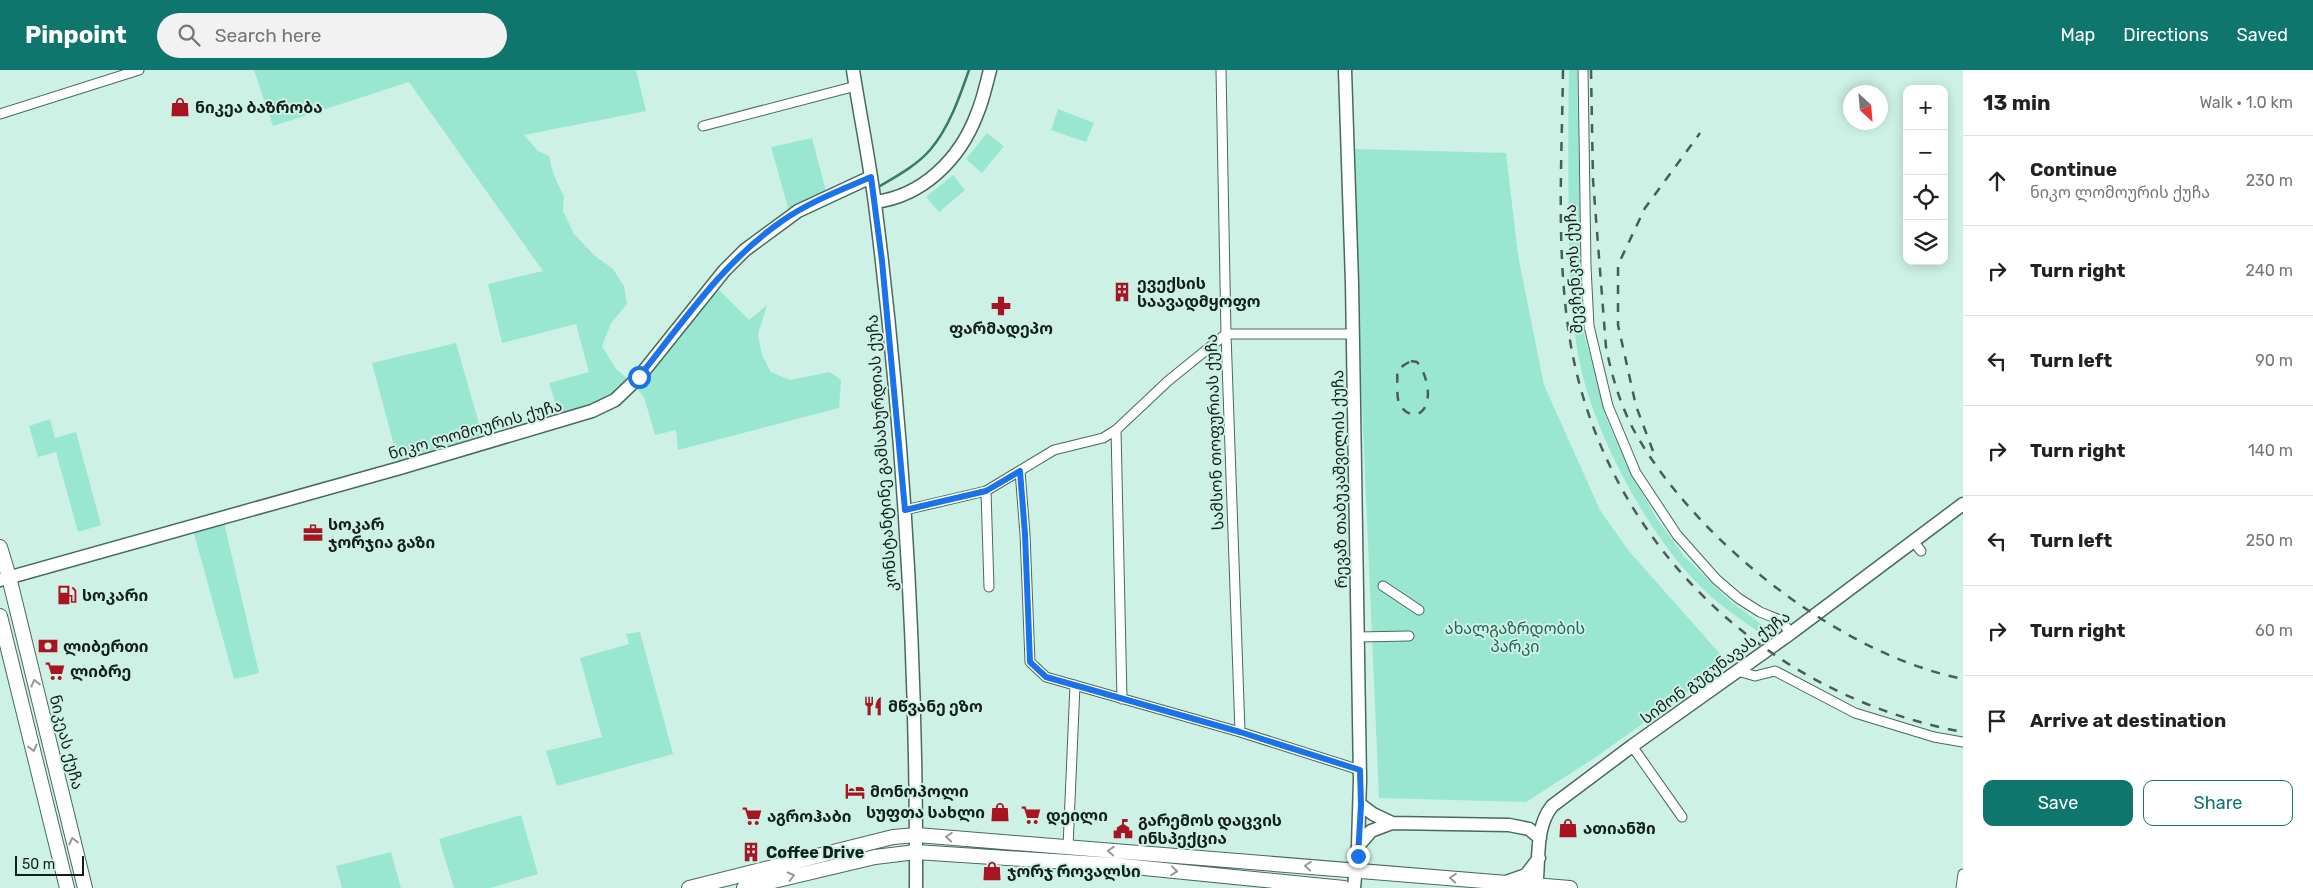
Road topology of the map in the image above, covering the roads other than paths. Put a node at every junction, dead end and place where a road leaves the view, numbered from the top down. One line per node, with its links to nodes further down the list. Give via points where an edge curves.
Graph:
1 (139, 70): 8 (street)
2 (854, 70): 7 (street, კონსტანტინე გამსახურდიას ქუჩა)
3 (990, 70): 11 (street, via 978,114 967,136 933,178 894,200)
4 (1221, 70): 12 (street, სამსონ თოფურიას ქუჩა)
5 (1345, 70): 13 (street, რევაზ თაბუკაშვილის ქუჩა)
6 (1583, 70): 25 (street, შევჩენკოს ქუჩა, via 1589,326 1608,406 1636,473 1677,535 1738,598 1780,620)
7 (856, 86): 9 (street); 10 (street, კონსტანტინე გამსახურდიას ქუჩა)
8 (0, 114)
9 (703, 126)
10 (871, 177): 11 (street, კონსტანტინე გამსახურდიას ქუჩა); 20 (street, ნიკო ლომოურის ქუჩა, via 798,211 744,250 639,377 615,400 564,421)
11 (875, 202): 18 (street, კონსტანტინე გამსახურდიას ქუჩა)
12 (1226, 334): 13 (street); 14 (street, via 1168,381); 31 (street, სამსონ თოფურიას ქუჩა)
13 (1353, 334): 27 (street, რევაზ თაბუკაშვილის ქუჩა)
14 (1116, 430): 15 (street, via 1103,438 1054,450); 30 (street)
15 (1020, 471): 16 (street); 29 (street, via 1030,662 1046,677)
16 (986, 491): 18 (street); 22 (street)
17 (1963, 504): 25 (street, სიმონ გუგუნავას ქუჩა, via 1917,546)
18 (905, 510): 40 (street, კონსტანტინე გამსახურდიას ქუჩა)
19 (0, 547): 20 (main road, ნიკეას ქუჩა)
20 (5, 579): 51 (main road, ნიკეას ქუჩა, one-way to 20)
21 (1383, 586): 23 (street)
22 (990, 587)
23 (1419, 610)
24 (0, 616): 50 (main road, one-way to 50)
25 (1791, 633): 28 (street, სიმონ გუგუნავას ქუჩა)
26 (1409, 636): 27 (street)
27 (1358, 637): 34 (street, რევაზ თაბუკაშვილის ქუჩა)
28 (1738, 671): 32 (street, via 1755,676 1775,671 1855,713 1934,737); 33 (street, სიმონ გუგუნავას ქუჩა)
29 (1075, 685): 30 (street); 43 (street)
30 (1122, 699): 31 (street)
31 (1240, 732): 34 (street)
32 (1963, 742)
33 (1632, 746): 36 (street, სიმონ გუგუნავას ქუჩა); 37 (street)
34 (1360, 770): 35 (street, რევაზ თაბუკაშვილის ქუჩა)
35 (1361, 805): 38 (street); 42 (street, რევაზ თაბუკაშვილის ქუჩა)
36 (1552, 806): 39 (street, via 1528,821); 41 (street, სიმონ გუგუნავას ქუჩა, via 1543,820)
37 (1682, 817)
38 (1392, 822): 39 (street); 42 (street, via 1372,831)
39 (1509, 825): 41 (street, via 1529,830)
40 (916, 835): 43 (main road, one-way to 40); 44 (street, კონსტანტინე გამსახურდიას ქუჩა); 52 (main road, via 892,837)
41 (1540, 838): 45 (street, სიმონ გუგუნავას ქუჩა)
42 (1358, 846): 46 (street, რევაზ თაბუკაშვილის ქუჩა)
43 (1068, 847): 46 (main road, one-way to 43)
44 (916, 852): 53 (main road, one-way to 44, via 875,857); 54 (street, კონსტანტინე გამსახურდიას ქუჩა); 55 (main road, one-way to 55, via 1114,865)
45 (1539, 858): 48 (street, via 1526,875); 49 (street, სიმონ გუგუნავას ქუჩა)
46 (1356, 869): 48 (main road, one-way to 46); 56 (street, რევაზ თაბუკაშვილის ქუჩა)
47 (1963, 874): 58 (street)
48 (1504, 883): 49 (main road)
49 (1537, 887): 57 (main road)
50 (67, 888)
51 (85, 888)
52 (689, 888)
53 (744, 888)
54 (916, 888)
55 (1344, 888)
56 (1354, 888)
57 (1570, 888)
58 (1961, 888)

